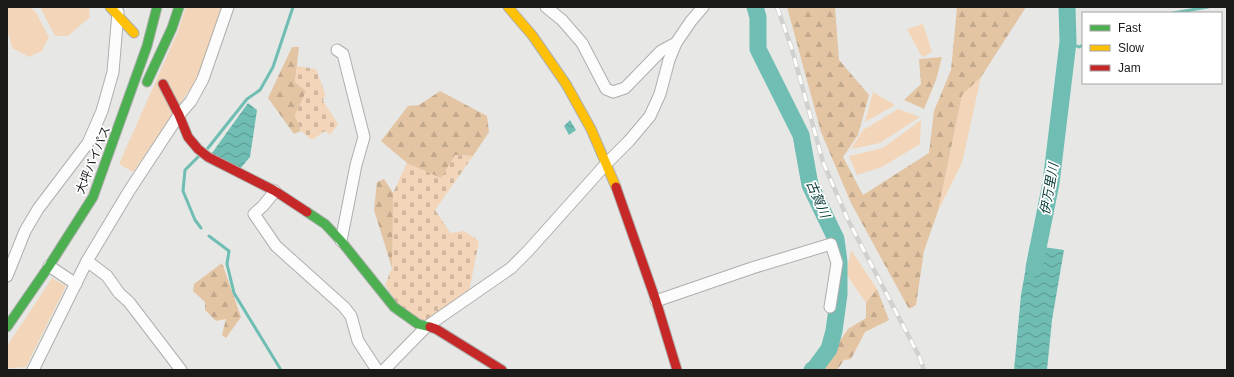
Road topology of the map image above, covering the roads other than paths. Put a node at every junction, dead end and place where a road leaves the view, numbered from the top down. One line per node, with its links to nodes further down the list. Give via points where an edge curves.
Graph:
1 (156, 7): 17 (main road, 大坪バイパス, via 145,53)
2 (179, 7): 12 (main road)
3 (228, 7): 14 (street, via 203,79 191,101)
4 (508, 7): 15 (main road, via 532,35 566,84 591,129)
5 (546, 7): 9 (street, via 562,20 582,43 606,89 613,92 625,88 662,50)
6 (703, 7): 9 (street)
7 (115, 9): 8 (main road); 21 (street, via 113,72 102,112 88,143 38,209 25,232)
8 (134, 33)
9 (676, 44): 15 (street, via 650,116 629,142)
10 (337, 50): 18 (street, via 343,54 364,138)
11 (163, 84): 14 (main road)
12 (142, 92)
13 (136, 106): 17 (main road)
14 (179, 115): 16 (main road, via 188,137 198,149 208,157); 19 (street)
15 (606, 164): 23 (main road); 25 (street, via 511,268)
16 (274, 191): 18 (main road, via 325,224); 29 (street, via 254,214 276,246 344,307 350,316 358,341)
17 (93, 197): 20 (main road, 大坪バイパス)
18 (341, 241): 25 (main road, via 394,307)
19 (87, 261): 22 (street); 28 (street, via 108,276)
20 (49, 266): 22 (street); 26 (main road, 大坪バイパス)
21 (7, 276)
22 (76, 284): 27 (street)
23 (656, 300): 24 (street, via 831,244 836,263); 32 (main road)
24 (830, 307)
25 (426, 327): 30 (street); 31 (main road, via 436,329)
26 (7, 328)
27 (33, 370)
28 (181, 370)
29 (377, 370)
30 (384, 370)
31 (502, 370)
32 (677, 370)

